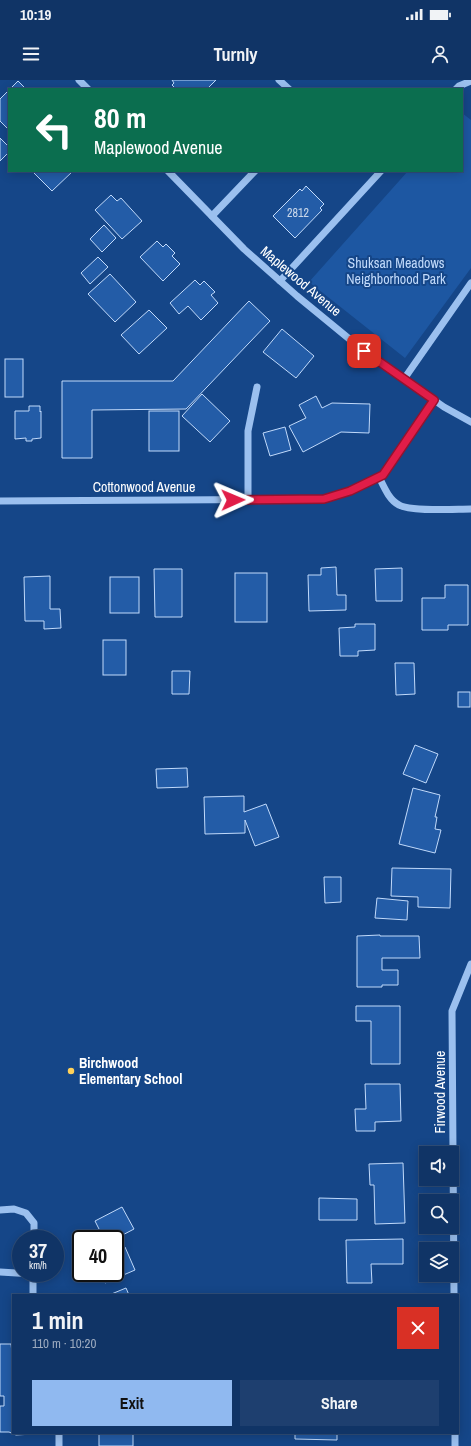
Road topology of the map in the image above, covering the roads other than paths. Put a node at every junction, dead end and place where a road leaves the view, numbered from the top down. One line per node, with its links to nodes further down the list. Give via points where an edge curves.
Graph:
1 (79, 80): 4 (street)
2 (279, 80): 5 (street)
3 (471, 82): 6 (street)
4 (87, 88)
5 (288, 88)
6 (457, 88)
7 (169, 172): 10 (street, Maplewood Avenue)
8 (254, 172): 10 (street)
9 (380, 172): 11 (street)
10 (212, 216): 11 (street, Maplewood Avenue)
11 (280, 281): 13 (street, Maplewood Avenue, via 364,351)
12 (471, 283): 13 (street)
13 (404, 379): 15 (street, Maplewood Avenue)
14 (257, 387): 18 (street, via 248,431)
15 (434, 400): 16 (street, Maplewood Avenue); 17 (street, Cottonwood Avenue, via 383,475)
16 (471, 422)
17 (379, 477): 18 (street, Cottonwood Avenue, via 350,491 324,499); 20 (street, via 390,498 398,505 409,509)
18 (248, 499): 19 (street, Cottonwood Avenue)
19 (0, 501)
20 (471, 509)
21 (471, 964): 28 (street, Firwood Avenue, via 452,1011)
22 (0, 1210): 23 (street, via 14,1209 26,1213 34,1223)
23 (34, 1230)
24 (0, 1272): 25 (street)
25 (12, 1273)
26 (33, 1282): 27 (street)
27 (33, 1294)
28 (454, 1294)
29 (59, 1434): 31 (street)
30 (455, 1434): 32 (street)
31 (59, 1446)
32 (455, 1446)

